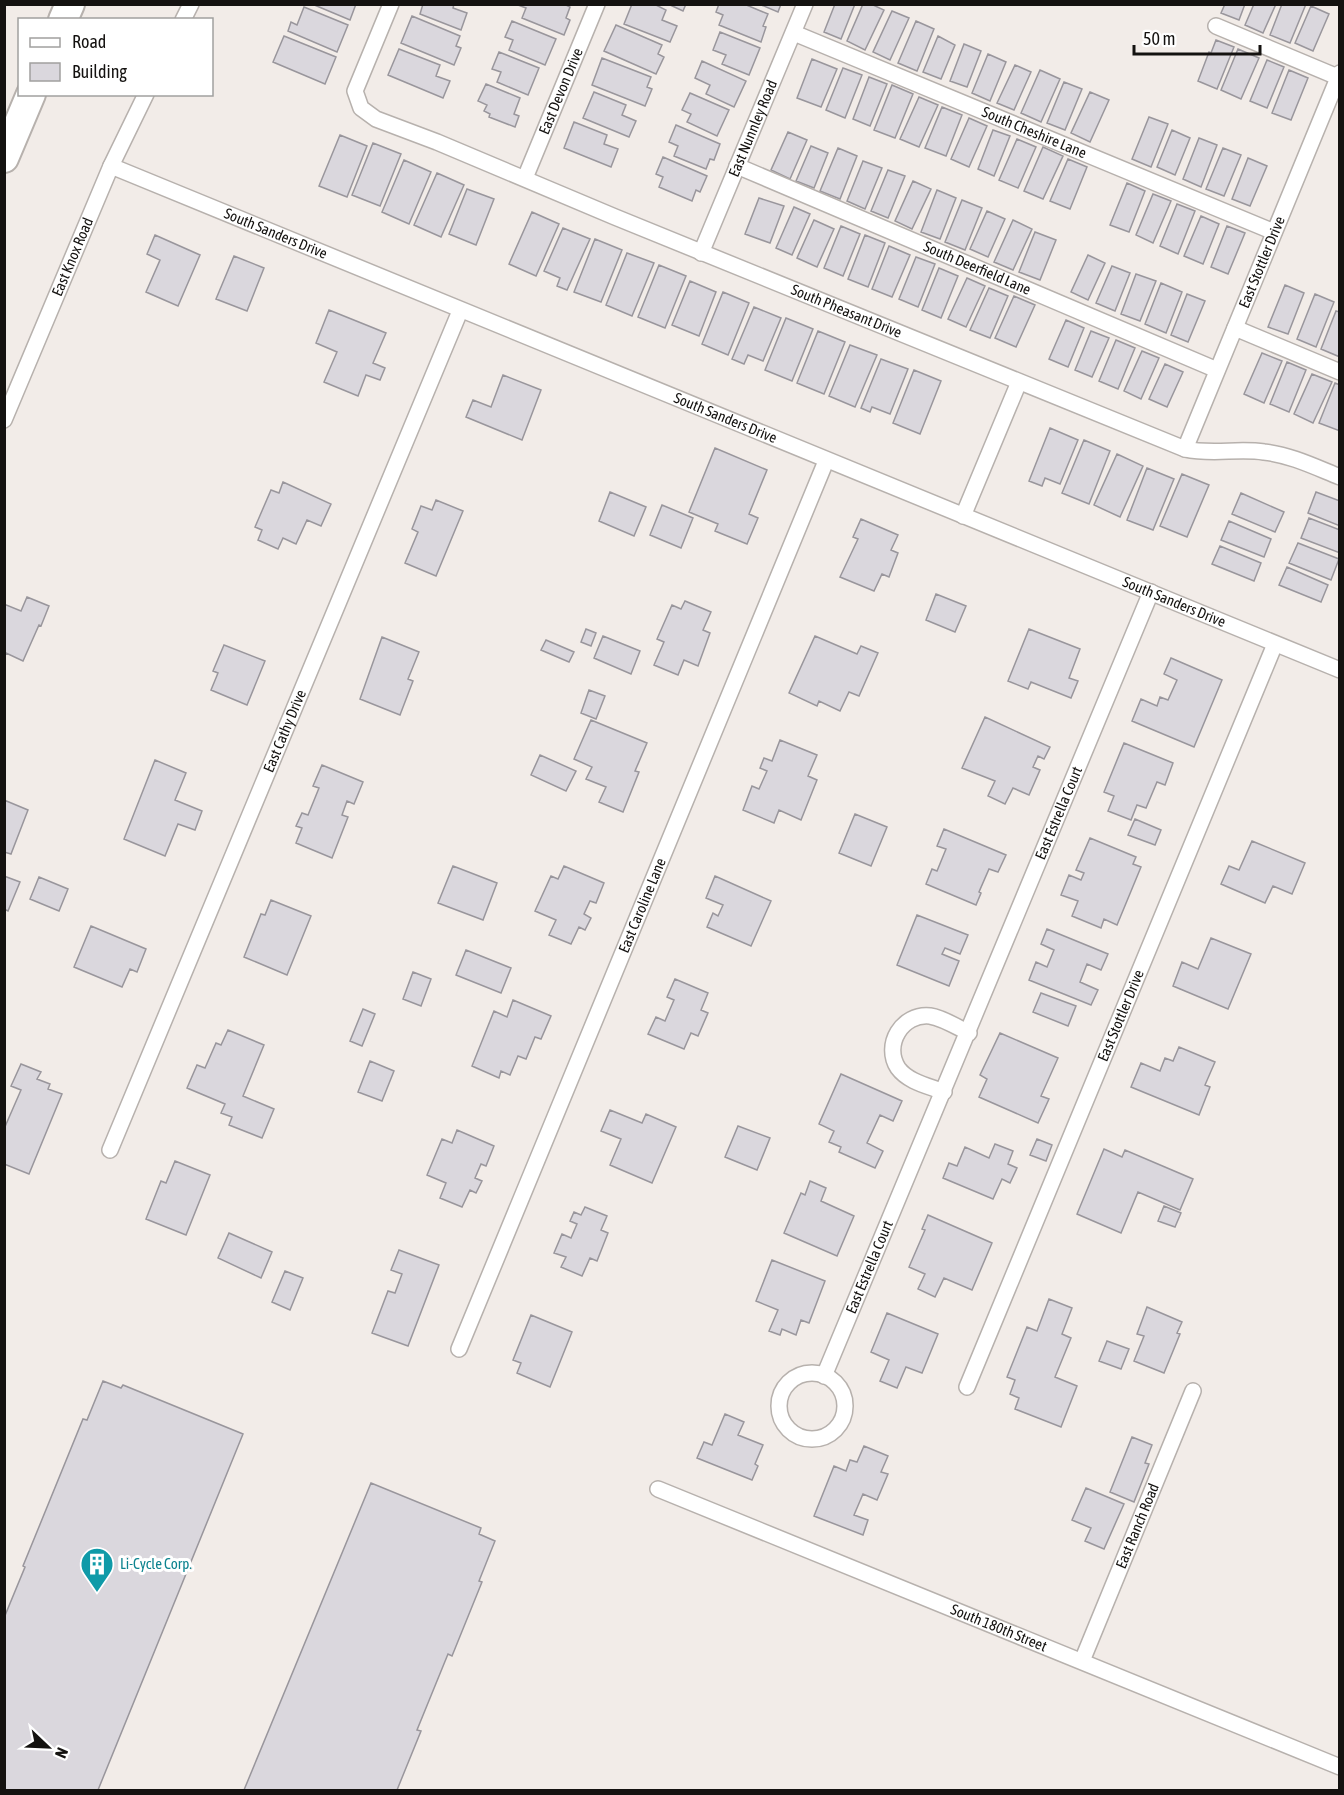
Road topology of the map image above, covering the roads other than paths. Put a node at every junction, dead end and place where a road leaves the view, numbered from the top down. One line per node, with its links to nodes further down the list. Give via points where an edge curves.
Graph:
1 (70, 4): 6 (highway)
2 (191, 4): 7 (street)
3 (391, 4): 16 (street, South Pheasant Drive, via 356,91 361,108 376,119)
4 (597, 4): 16 (street, East Devon Drive)
5 (805, 4): 9 (street, East Nunnley Road)
6 (64, 18)
7 (184, 18)
8 (1216, 26): 10 (street)
9 (794, 33): 14 (street, East Nunnley Road); 17 (street, South Cheshire Lane)
10 (1339, 76): 17 (street, East Stottler Drive)
11 (31, 96): 13 (highway)
12 (145, 96): 15 (street, East Knox Road)
13 (4, 158)
14 (738, 165): 18 (street, East Nunnley Road); 21 (street, South Deerfield Lane)
15 (111, 166): 19 (street, South Sanders Drive); 24 (street, East Knox Road)
16 (525, 178): 18 (street, South Pheasant Drive)
17 (1274, 232): 20 (street, East Stottler Drive)
18 (701, 253): 23 (street, South Pheasant Drive)
19 (460, 311): 26 (street, South Sanders Drive); 34 (street, East Cathy Drive)
20 (1234, 328): 21 (street, East Stottler Drive); 22 (street)
21 (1217, 370): 25 (street, East Stottler Drive)
22 (1340, 372)
23 (1019, 382): 25 (street, South Pheasant Drive); 28 (street)
24 (4, 420)
25 (1185, 449): 27 (street, South Pheasant Drive, via 1288,456)
26 (826, 461): 28 (street, South Sanders Drive); 35 (street, East Caroline Lane)
27 (1340, 477)
28 (963, 516): 29 (street, South Sanders Drive)
29 (1151, 592): 30 (street, South Sanders Drive); 32 (street, East Estrella Court)
30 (1275, 644): 31 (street, South Sanders Drive); 37 (street, East Stottler Drive)
31 (1340, 670)
32 (969, 1033): 33 (street, East Estrella Court); 33 (street, via 931,1016 920,1016 900,1027 895,1037 894,1058 905,1076)
33 (944, 1092): 36 (street, East Estrella Court)
34 (110, 1150)
35 (459, 1349)
36 (824, 1376): 36 (street, via 806,1373 795,1377 781,1394 778,1405 784,1425 801,1438 821,1438 838,1426 843,1416 842,1394 837,1384)
37 (967, 1387)
38 (1193, 1391): 40 (street, East Ranch Road)
39 (658, 1489): 40 (street, South 180th Street)
40 (1082, 1661): 41 (street, South 180th Street)
41 (1340, 1767)

